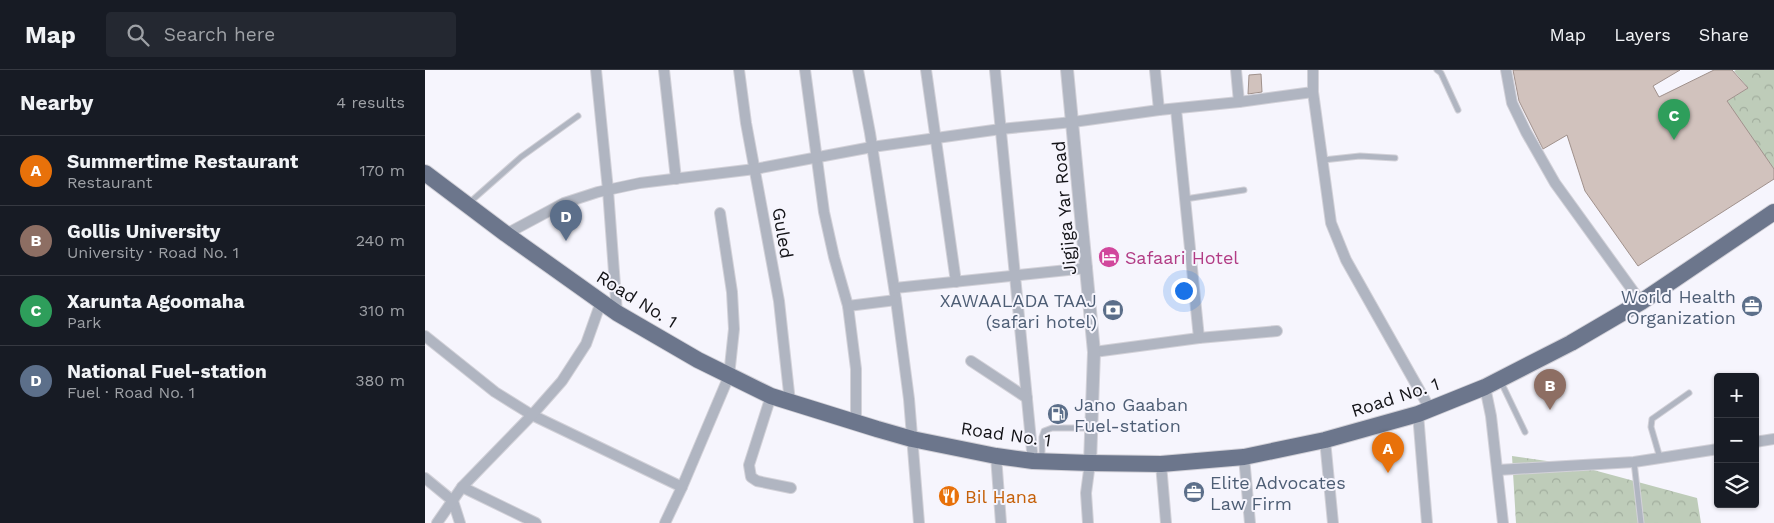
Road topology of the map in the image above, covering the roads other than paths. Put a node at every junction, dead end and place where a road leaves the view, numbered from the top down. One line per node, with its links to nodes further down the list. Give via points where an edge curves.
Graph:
1 (596, 70): 30 (street)
2 (664, 70): 29 (street)
3 (739, 70): 27 (street, Guled)
4 (805, 70): 24 (street)
5 (858, 70): 23 (street)
6 (926, 70): 22 (street)
7 (995, 70): 21 (street)
8 (1067, 70): 20 (street, Jigjiga Yar Road)
9 (1155, 70): 17 (street)
10 (1236, 70): 15 (street)
11 (1313, 70): 14 (street)
12 (1437, 70): 18 (lane)
13 (1506, 70): 43 (street, via 1512,103 1542,163)
14 (1313, 92): 15 (street); 26 (street)
15 (1239, 102): 16 (street)
16 (1176, 109): 17 (street); 32 (street)
17 (1159, 110): 20 (street)
18 (1458, 110)
19 (578, 116): 33 (lane, via 521,157)
20 (1073, 122): 21 (street); 37 (street, Jigjiga Yar Road)
21 (1001, 129): 22 (street); 38 (street)
22 (935, 139): 23 (street); 39 (street)
23 (872, 147): 24 (street); 40 (street)
24 (817, 157): 27 (street); 44 (street, via 824,212)
25 (1395, 158): 26 (lane, via 1360,156)
26 (1323, 160): 57 (street, via 1331,222 1346,260)
27 (755, 169): 29 (street); 56 (street, Guled, via 779,301)
28 (425, 173): 33 (highway, Road No. 1)
29 (676, 179): 30 (street)
30 (608, 190): 36 (street, via 563,203); 45 (street)
31 (1244, 190): 32 (lane)
32 (1185, 199): 48 (street)
33 (467, 205): 36 (highway, Road No. 1)
34 (720, 212): 51 (street, via 732,292 734,329)
35 (1774, 212): 43 (highway, Road No. 1)
36 (506, 234): 42 (highway, Road No. 1)
37 (1087, 268): 38 (street); 49 (street, Jigjiga Yar Road)
38 (1015, 276): 39 (street); 55 (street)
39 (956, 282): 40 (street)
40 (895, 288): 41 (street)
41 (896, 300): 44 (street); 62 (street)
42 (601, 302): 45 (highway, Road No. 1); 58 (street, via 586,344 562,381)
43 (1641, 302): 52 (highway, Road No. 1, via 1571,343)
44 (847, 306): 59 (street, via 856,369)
45 (617, 313): 51 (highway, Road No. 1)
46 (1277, 330): 48 (street)
47 (425, 336): 58 (street, via 495,392)
48 (1199, 338): 49 (street)
49 (1094, 352): 60 (street, Jigjiga Yar Road)
50 (971, 361): 55 (street)
51 (729, 376): 54 (highway, Road No. 1); 77 (street)
52 (1492, 383): 57 (highway, Road No. 1); 61 (lane); 74 (street, via 1491,416)
53 (1689, 393): 69 (lane, via 1652,419 1651,427)
54 (771, 396): 56 (highway, Road No. 1); 78 (street, via 749,465 751,476 757,481)
55 (1027, 398): 70 (street)
56 (790, 402): 59 (highway, Road No. 1)
57 (1424, 412): 64 (highway, Road No. 1); 90 (street)
58 (532, 415): 76 (street); 77 (street)
59 (856, 422): 62 (highway, Road No. 1)
60 (1092, 428): 70 (lane, via 1044,431); 72 (street, Jigjiga Yar Road)
61 (1525, 432)
62 (912, 439): 67 (highway, Road No. 1); 84 (street)
63 (1774, 439): 65 (street)
64 (1325, 440): 68 (highway, Road No. 1); 89 (street)
65 (1759, 441)
66 (1714, 449): 69 (street)
67 (996, 456): 70 (highway, Road No. 1); 85 (street)
68 (1244, 458): 73 (highway, Road No. 1); 88 (street)
69 (1660, 458): 71 (street)
70 (1038, 461): 72 (highway, Road No. 1)
71 (1634, 462): 74 (street); 92 (lane)
72 (1091, 463): 73 (highway, Road No. 1); 86 (street, via 1086,493)
73 (1161, 464): 87 (street)
74 (1498, 470): 91 (street)
75 (425, 478): 79 (street)
76 (462, 487): 79 (street); 82 (street)
77 (682, 487): 83 (street)
78 (791, 488)
79 (453, 501): 80 (street); 81 (street)
80 (437, 523)
81 (460, 523)
82 (536, 523)
83 (665, 523)
84 (919, 523)
85 (1001, 523)
86 (1088, 523)
87 (1166, 523)
88 (1250, 523)
89 (1333, 523)
90 (1427, 523)
91 (1503, 523)
92 (1641, 523)

